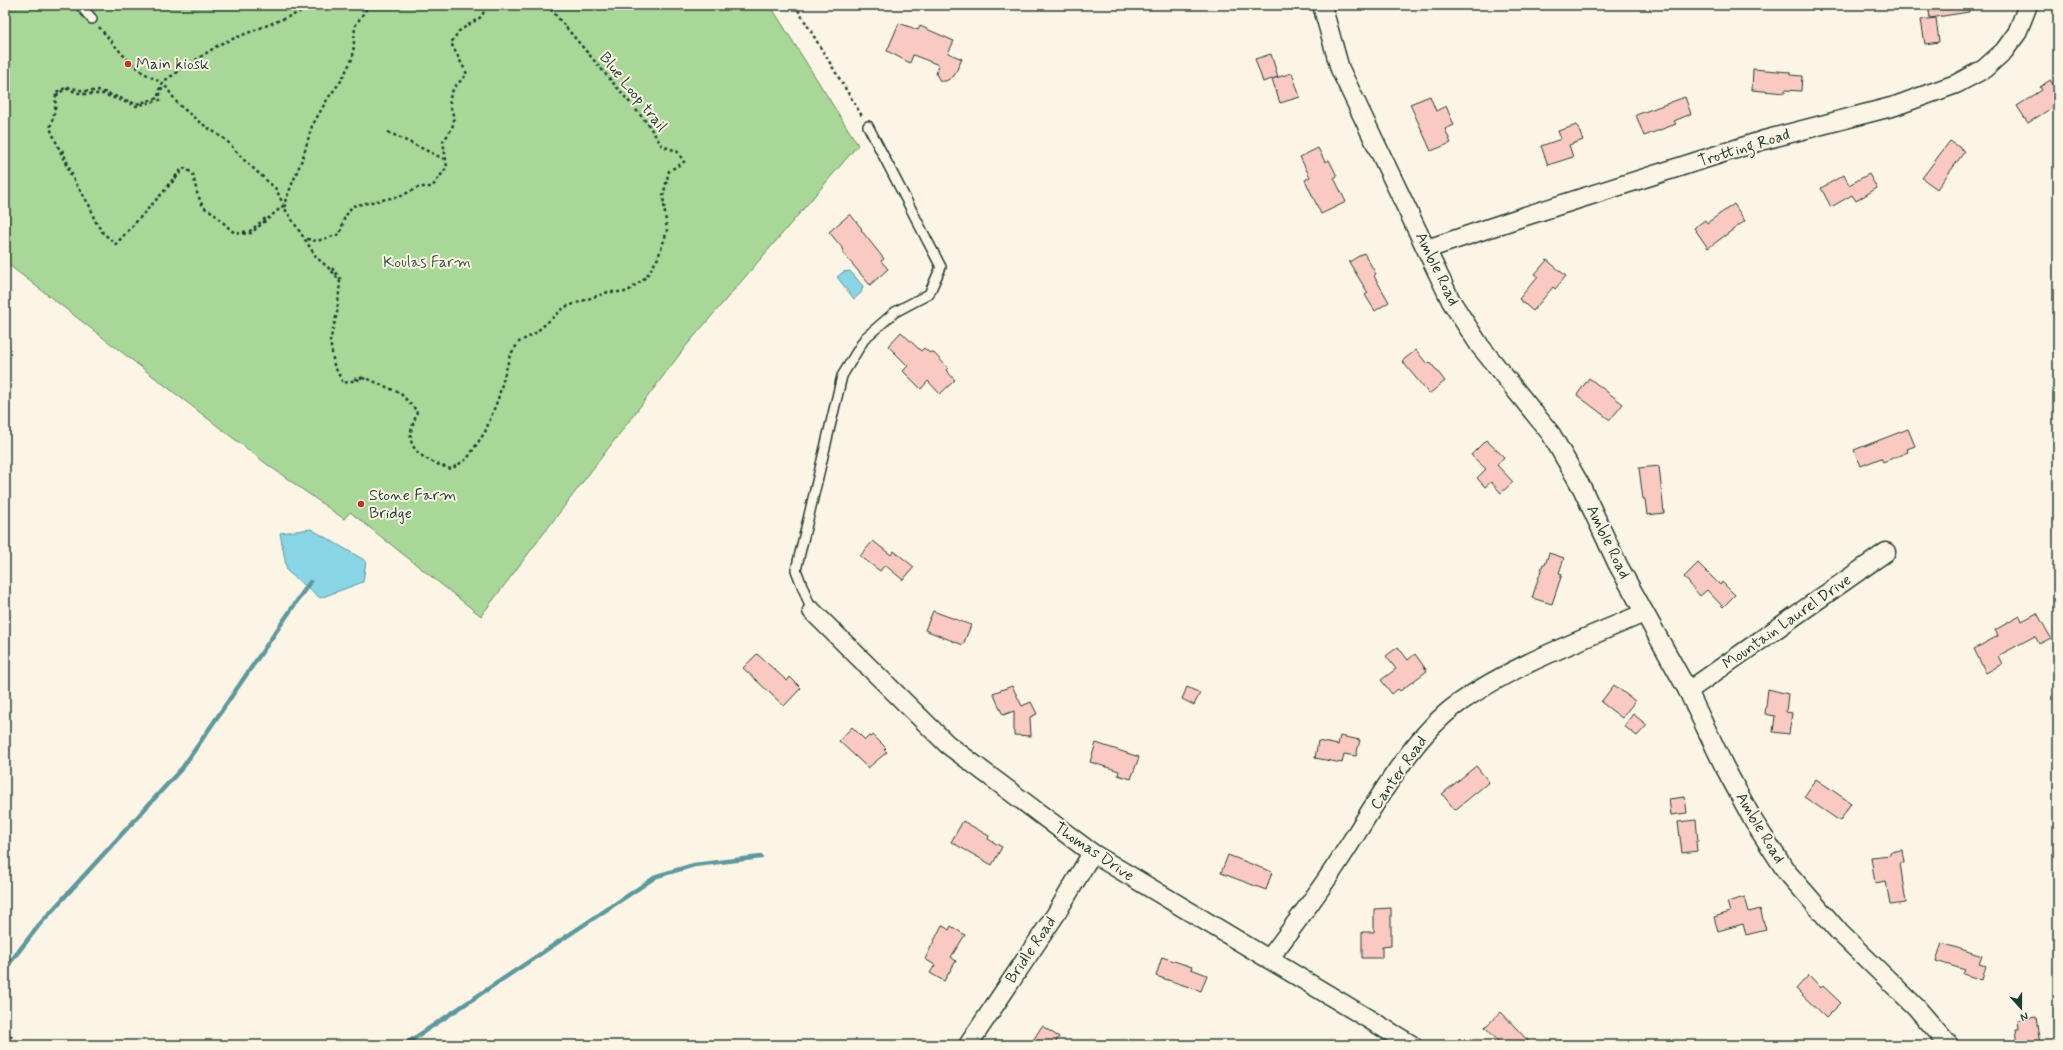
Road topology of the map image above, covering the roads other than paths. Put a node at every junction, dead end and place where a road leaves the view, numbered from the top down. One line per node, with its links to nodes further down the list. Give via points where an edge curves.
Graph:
1 (80, 5): 4 (lane)
2 (1322, 5): 6 (street, Amble Road, via 1340,69)
3 (2028, 5): 6 (street, Trotting Road, via 2017,33 2004,52 1984,69 1956,84 1895,106 1764,140)
4 (92, 19)
5 (868, 126): 8 (lane, via 942,267 929,294 895,312 865,338 842,376 796,570)
6 (1427, 249): 9 (street, Amble Road, via 1451,301 1480,346 1551,434 1582,488)
7 (1886, 552): 10 (street, Mountain Laurel Drive)
8 (812, 611): 11 (street, Thomas Drive, via 947,744)
9 (1644, 613): 10 (street, Amble Road); 12 (street, Canter Road, via 1514,671 1459,703 1427,732 1408,755 1323,886)
10 (1688, 691): 15 (street, Amble Road, via 1754,822 1786,871 1840,933 1916,1007)
11 (1092, 853): 12 (street, Thomas Drive); 13 (street, Bridle Road, via 1056,914)
12 (1269, 959): 14 (street, Thomas Drive)
13 (968, 1045)
14 (1412, 1045)
15 (1949, 1045)

